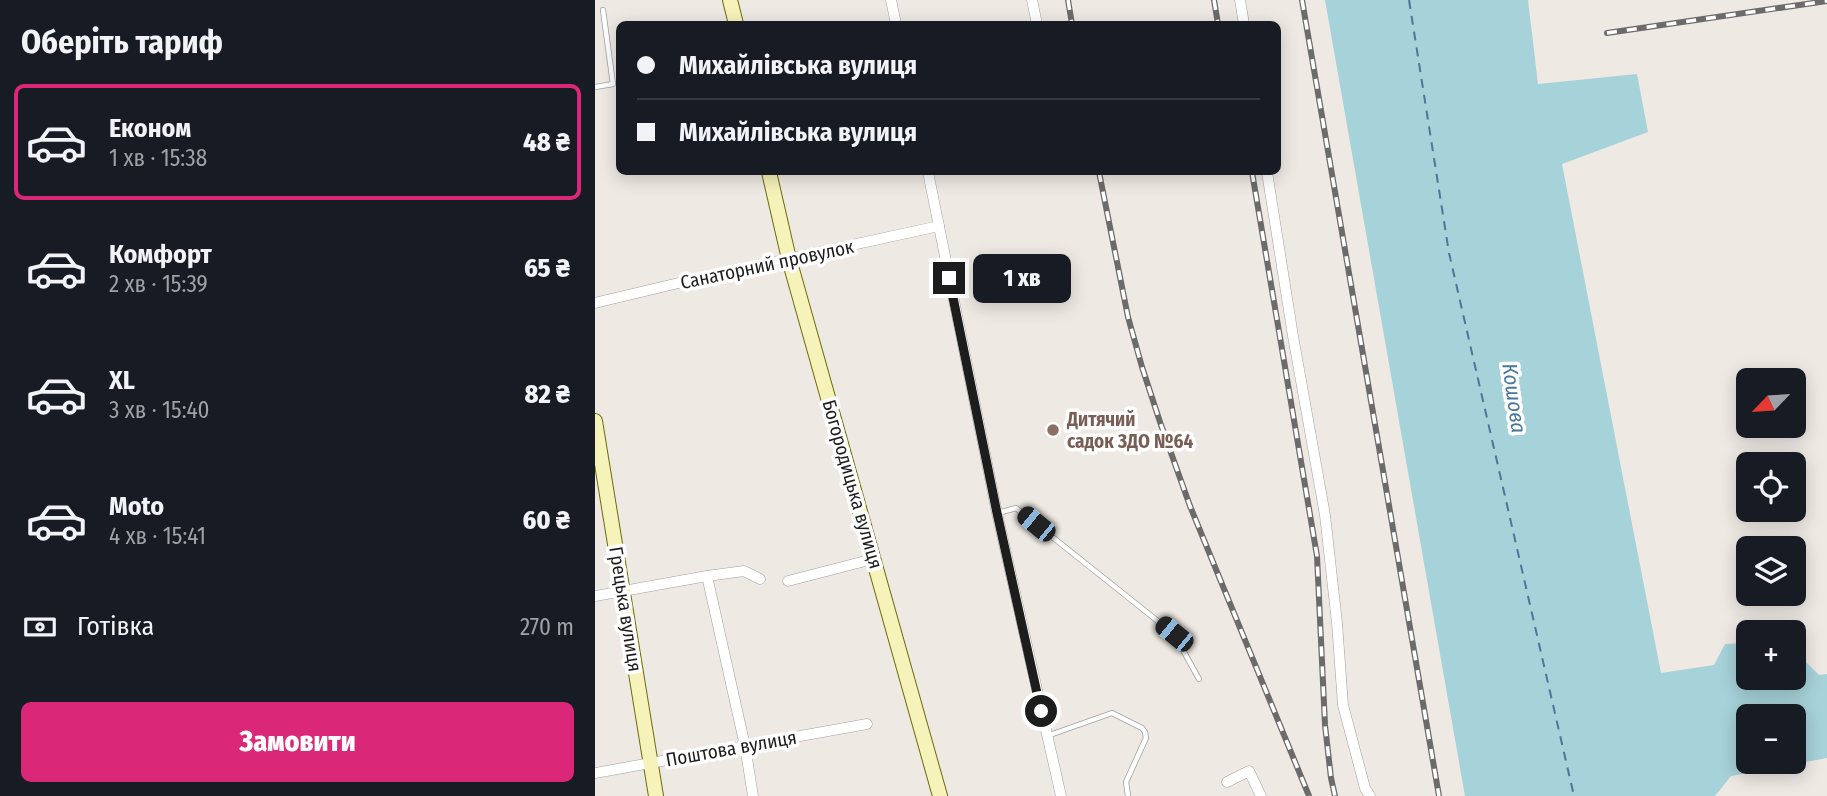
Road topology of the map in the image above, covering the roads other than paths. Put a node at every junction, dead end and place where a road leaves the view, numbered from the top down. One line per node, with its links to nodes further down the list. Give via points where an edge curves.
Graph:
1 (730, 0): 6 (street)
2 (891, 0): 7 (street)
3 (1032, 0): 8 (street)
4 (1240, 0): 9 (street)
5 (603, 10): 10 (lane, via 613,84)
6 (735, 21)
7 (895, 21)
8 (1036, 21)
9 (1244, 21)
10 (595, 87)
11 (770, 175): 15 (street, Богородицька вулиця)
12 (928, 175): 14 (street)
13 (1267, 175): 38 (street, via 1325,515 1343,705)
14 (939, 226): 15 (street, Санаторний провулок); 18 (street)
15 (789, 259): 16 (street, Санаторний провулок); 19 (street, Богородицька вулиця)
16 (595, 303)
17 (595, 421): 23 (street, Грецька вулиця)
18 (997, 513): 25 (lane, via 1016,508 1174,634); 27 (street)
19 (873, 559): 22 (street); 34 (street, Богородицька вулиця)
20 (707, 576): 21 (street, via 744,571); 23 (street); 28 (street)
21 (760, 579)
22 (788, 581)
23 (623, 591): 24 (street); 29 (street, Грецька вулиця)
24 (595, 596)
25 (1199, 679)
26 (867, 724): 28 (street, Поштова вулиця)
27 (1047, 736): 35 (street); 36 (lane, via 1112,712 1142,728 1146,738 1126,782)
28 (744, 746): 29 (street, Поштова вулиця); 33 (street)
29 (650, 763): 30 (street, Поштова вулиця); 32 (street, Грецька вулиця)
30 (595, 773)
31 (1227, 782): 37 (street, via 1249,771)
32 (656, 796)
33 (753, 796)
34 (940, 796)
35 (1061, 796)
36 (1128, 796)
37 (1261, 796)
38 (1370, 796)

